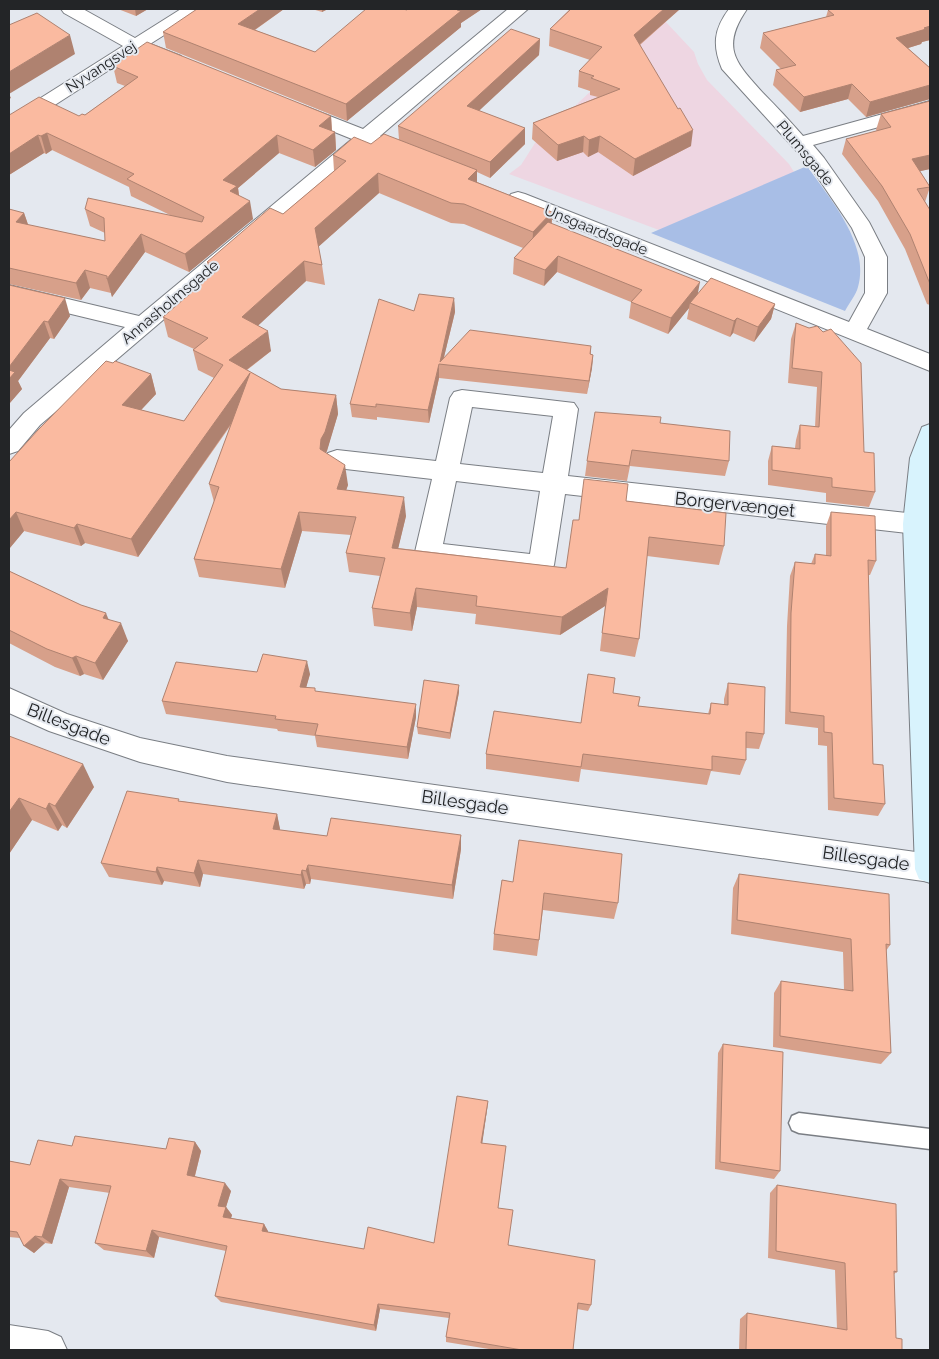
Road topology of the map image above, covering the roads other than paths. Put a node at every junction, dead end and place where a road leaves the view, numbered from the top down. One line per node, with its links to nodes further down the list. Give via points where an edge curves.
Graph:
1 (70, 9): 5 (street)
2 (193, 9): 5 (street, Nyvangsvej)
3 (519, 9): 10 (street, Annasholmsgade)
4 (738, 9): 11 (street, Plumsgade, via 728,21 723,36 724,52 731,69)
5 (135, 45): 6 (street); 9 (street, Nyvangsvej)
6 (190, 67)
7 (281, 104): 10 (street)
8 (930, 107): 11 (street)
9 (9, 126)
10 (366, 138): 12 (street); 15 (street, Annasholmsgade)
11 (799, 143): 16 (street, Plumsgade, via 817,162 862,227 876,258 876,293)
12 (425, 161)
13 (498, 190): 16 (street, Unsgaardsgade)
14 (9, 292): 15 (street)
15 (142, 324): 19 (street, Annasholmsgade, via 32,418)
16 (854, 333): 17 (street, Unsgaardsgade)
17 (930, 363)
18 (930, 433): 23 (street, via 922,458)
19 (9, 445)
20 (337, 459): 21 (street, Borgervænget)
21 (446, 471): 22 (street, Borgervænget); 22 (street, via 462,398 566,410); 22 (street, via 428,552 541,566)
22 (554, 483): 23 (street, Borgervænget)
23 (916, 524): 25 (street)
24 (9, 700): 25 (street, Billesgade, via 59,723 140,750 227,769)
25 (930, 868)
26 (799, 1123): 27 (lane)
27 (930, 1139)
28 (9, 1344): 29 (street)
29 (48, 1350)

